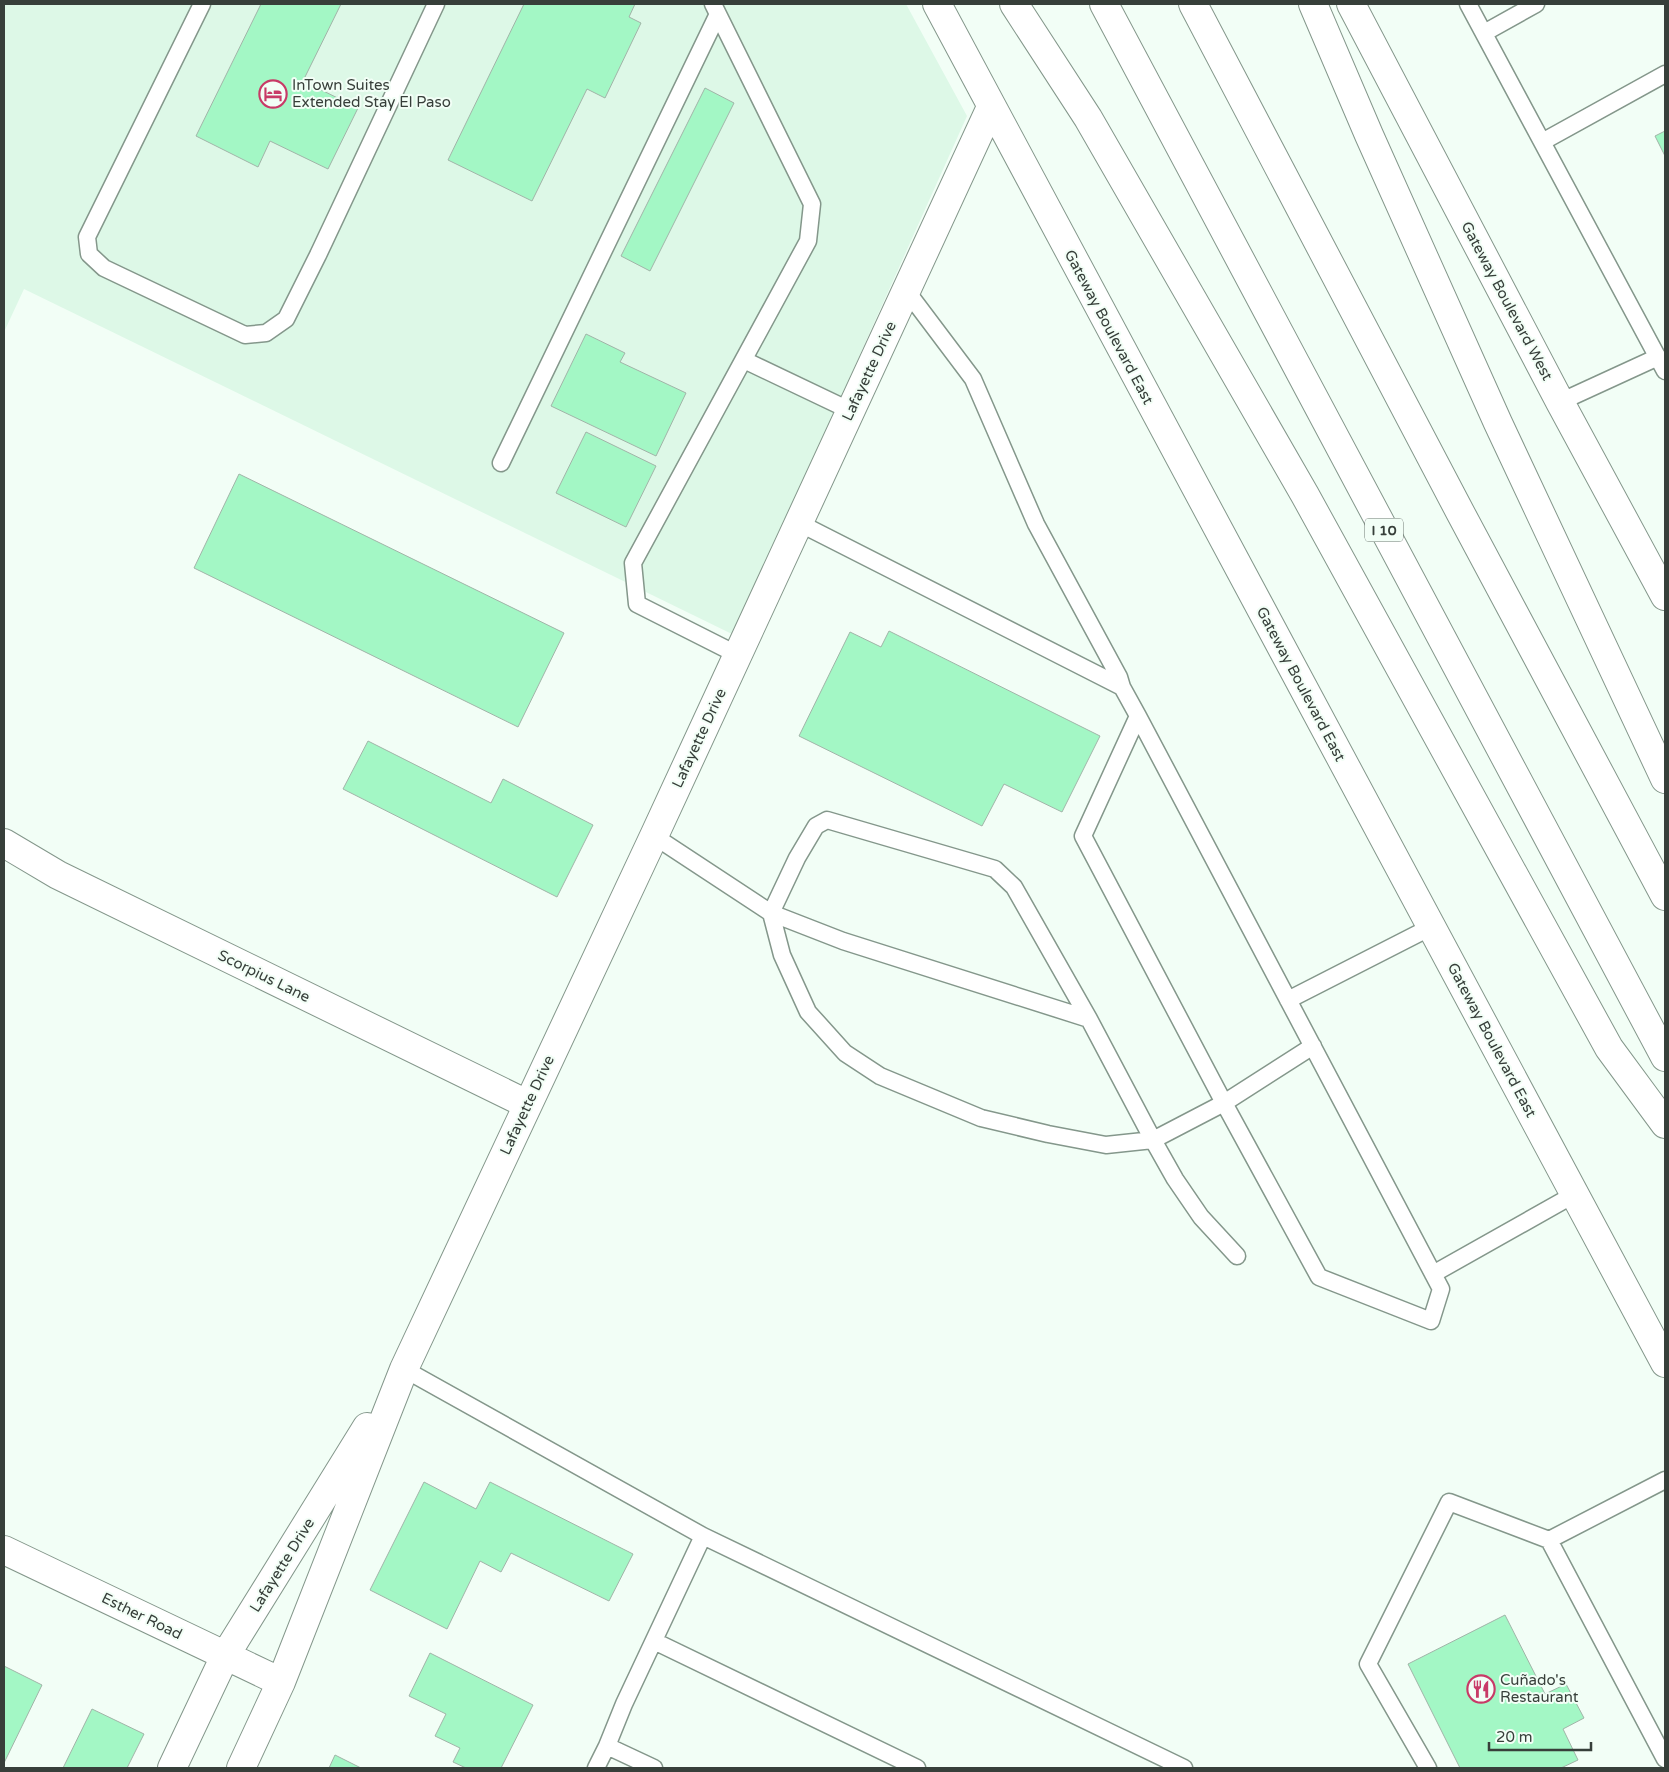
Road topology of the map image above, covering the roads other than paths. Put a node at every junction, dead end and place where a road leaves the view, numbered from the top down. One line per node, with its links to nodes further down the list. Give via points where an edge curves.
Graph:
1 (202, 4): 2 (lane, via 87,237 89,254 104,268 245,335 266,332 286,320)
2 (436, 4)
3 (937, 4): 14 (main road, Gateway Boulevard East)
4 (1014, 4): 39 (main road, via 1088,118 1305,495 1609,1048)
5 (1104, 4): 36 (main road, I 10)
6 (1193, 4): 30 (main road)
7 (1313, 4): 27 (main road, via 1368,135 1498,423)
8 (1351, 4): 19 (main road, Gateway Boulevard West)
9 (1468, 4): 12 (lane)
10 (1536, 4): 12 (lane)
11 (716, 9): 17 (lane, via 812,204 808,241); 21 (lane)
12 (1484, 33): 15 (lane)
13 (1665, 74): 15 (lane)
14 (991, 107): 16 (main road, Lafayette Drive); 32 (main road, Gateway Boulevard East)
15 (1542, 142): 18 (lane)
16 (906, 290): 20 (main road, Lafayette Drive); 25 (lane, via 973,379 1036,524)
17 (744, 360): 20 (lane); 24 (lane, via 633,563 637,604)
18 (1663, 366): 19 (lane)
19 (1560, 402): 23 (main road, Gateway Boulevard West)
20 (851, 411): 22 (main road, Lafayette Drive)
21 (501, 463)
22 (799, 523): 24 (main road, Lafayette Drive); 25 (lane)
23 (1665, 596)
24 (738, 655): 28 (main road, Lafayette Drive)
25 (1122, 687): 26 (lane)
26 (1138, 716): 33 (lane); 37 (lane, via 1083,836)
27 (1665, 779)
28 (654, 836): 31 (lane); 38 (main road, Lafayette Drive)
29 (4, 843): 38 (main road, Scorpius Lane, via 58,875)
30 (1665, 896)
31 (771, 913): 34 (lane, via 843,941); 34 (lane, via 816,826 827,820 995,869 1014,887); 40 (lane, via 782,955 808,1012 845,1053 880,1076 981,1118 1048,1134 1106,1145)
32 (1431, 927): 33 (lane); 41 (main road, Gateway Boulevard East)
33 (1288, 1000): 35 (lane)
34 (1089, 1019): 40 (lane)
35 (1313, 1046): 37 (lane); 43 (lane)
36 (1665, 1057)
37 (1224, 1103): 40 (lane); 43 (lane, via 1319,1276 1431,1320 1441,1289)
38 (527, 1104): 45 (main road, Lafayette Drive)
39 (1665, 1124)
40 (1153, 1140): 42 (lane, via 1201,1216)
41 (1575, 1194): 43 (lane); 44 (main road, Gateway Boulevard East)
42 (1237, 1256)
43 (1433, 1274)
44 (1665, 1363)
45 (404, 1368): 47 (lane); 51 (main road, Lafayette Drive); 52 (main road, Lafayette Drive)
46 (1665, 1480): 48 (lane)
47 (703, 1536): 50 (lane); 60 (lane)
48 (1549, 1540): 54 (lane); 61 (lane, via 1449,1502 1368,1664)
49 (4, 1550): 51 (main road, Esther Road)
50 (654, 1641): 53 (lane); 59 (lane)
51 (226, 1656): 52 (main road, Esther Road); 55 (main road, Lafayette Drive)
52 (281, 1682): 56 (main road, Lafayette Drive)
53 (607, 1746): 57 (lane); 58 (lane)
54 (1665, 1759)
55 (172, 1768)
56 (241, 1768)
57 (596, 1768)
58 (654, 1768)
59 (917, 1768)
60 (1184, 1768)
61 (1428, 1768)

